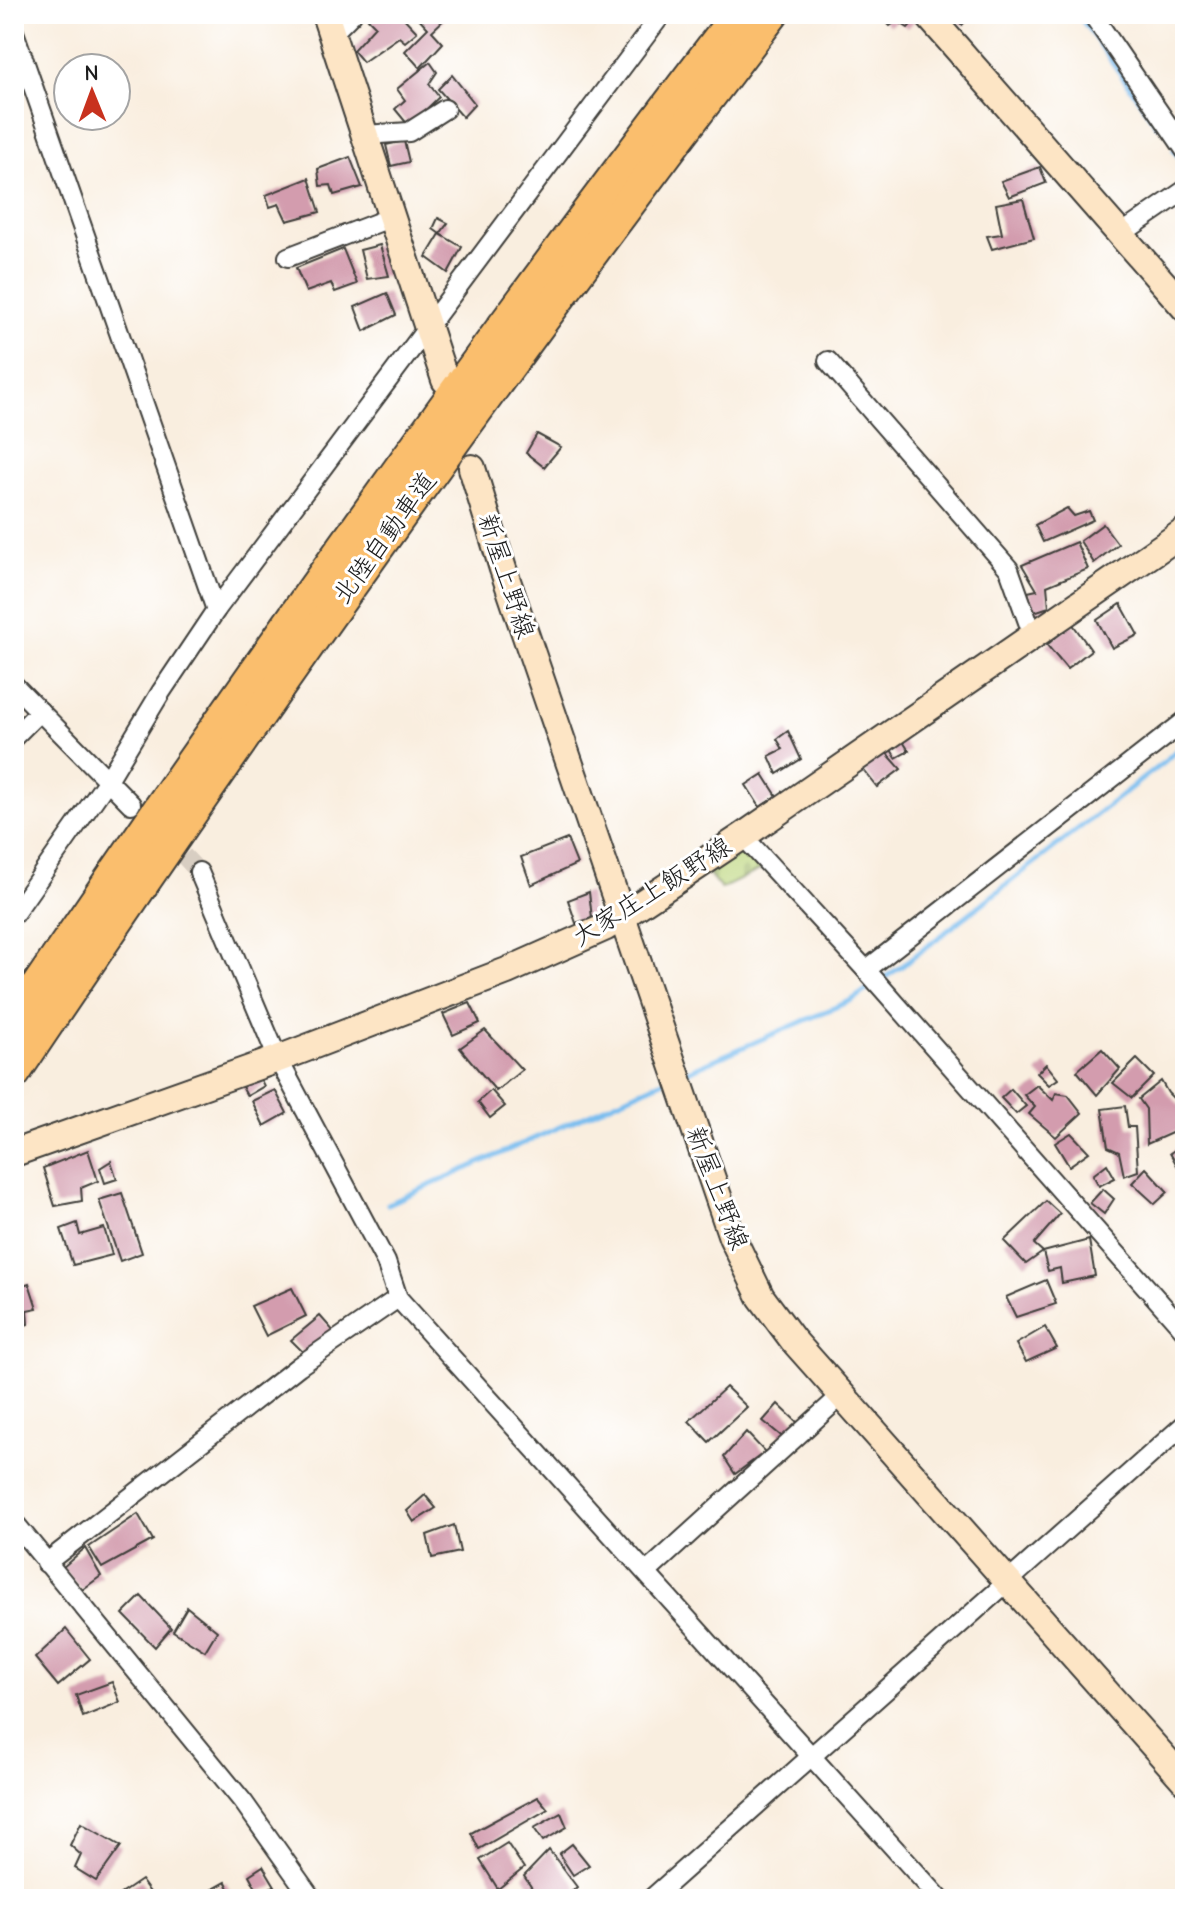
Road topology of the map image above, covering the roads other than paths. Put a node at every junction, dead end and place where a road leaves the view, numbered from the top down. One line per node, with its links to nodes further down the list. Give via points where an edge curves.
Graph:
1 (352, 14): 7 (street)
2 (662, 14): 17 (street)
3 (738, 14): 35 (highway, 北陸自動車道, via 409,454)
4 (772, 14): 37 (highway, 北陸自動車道, via 297,660)
5 (927, 14): 14 (main road)
6 (1092, 14): 11 (street)
7 (328, 24): 10 (main road)
8 (14, 32): 22 (street)
9 (445, 109): 10 (street, via 409,132)
10 (365, 135): 13 (main road)
11 (1185, 150)
12 (1185, 190): 14 (street)
13 (392, 217): 15 (street); 17 (main road)
14 (1121, 234): 16 (main road)
15 (288, 257)
16 (1185, 308)
17 (428, 327): 19 (main road); 22 (street)
18 (828, 361): 23 (street, via 1009,569)
19 (445, 380)
20 (472, 468): 33 (main road, 新屋上野線)
21 (1185, 531): 23 (main road, 大家庄上飯野線)
22 (216, 610): 28 (street)
23 (1033, 636): 30 (main road, 大家庄上飯野線)
24 (14, 685): 25 (street)
25 (40, 711): 27 (street); 28 (street)
26 (1185, 721): 34 (street)
27 (14, 737)
28 (108, 780): 29 (street); 32 (street)
29 (131, 804)
30 (743, 836): 33 (main road, 大家庄上飯野線); 34 (street)
31 (199, 872): 36 (street)
32 (14, 914)
33 (622, 916): 36 (main road, 大家庄上飯野線, via 507,971); 41 (main road, 新屋上野線, via 732,1237 761,1297)
34 (866, 970): 40 (street)
35 (14, 1021)
36 (278, 1059): 38 (main road, 大家庄上飯野線); 39 (street, via 386,1262)
37 (14, 1073)
38 (14, 1153)
39 (398, 1298): 44 (street, via 299,1366); 45 (street)
40 (1185, 1331)
41 (842, 1395): 45 (street); 46 (main road, 新屋上野線)
42 (1185, 1424): 46 (street)
43 (14, 1522): 44 (street)
44 (46, 1563): 49 (street, via 244,1803)
45 (647, 1572): 47 (street)
46 (1008, 1582): 47 (street); 48 (main road, 新屋上野線)
47 (812, 1757): 50 (street); 51 (street)
48 (1185, 1781)
49 (312, 1899)
50 (651, 1899)
51 (940, 1899)

